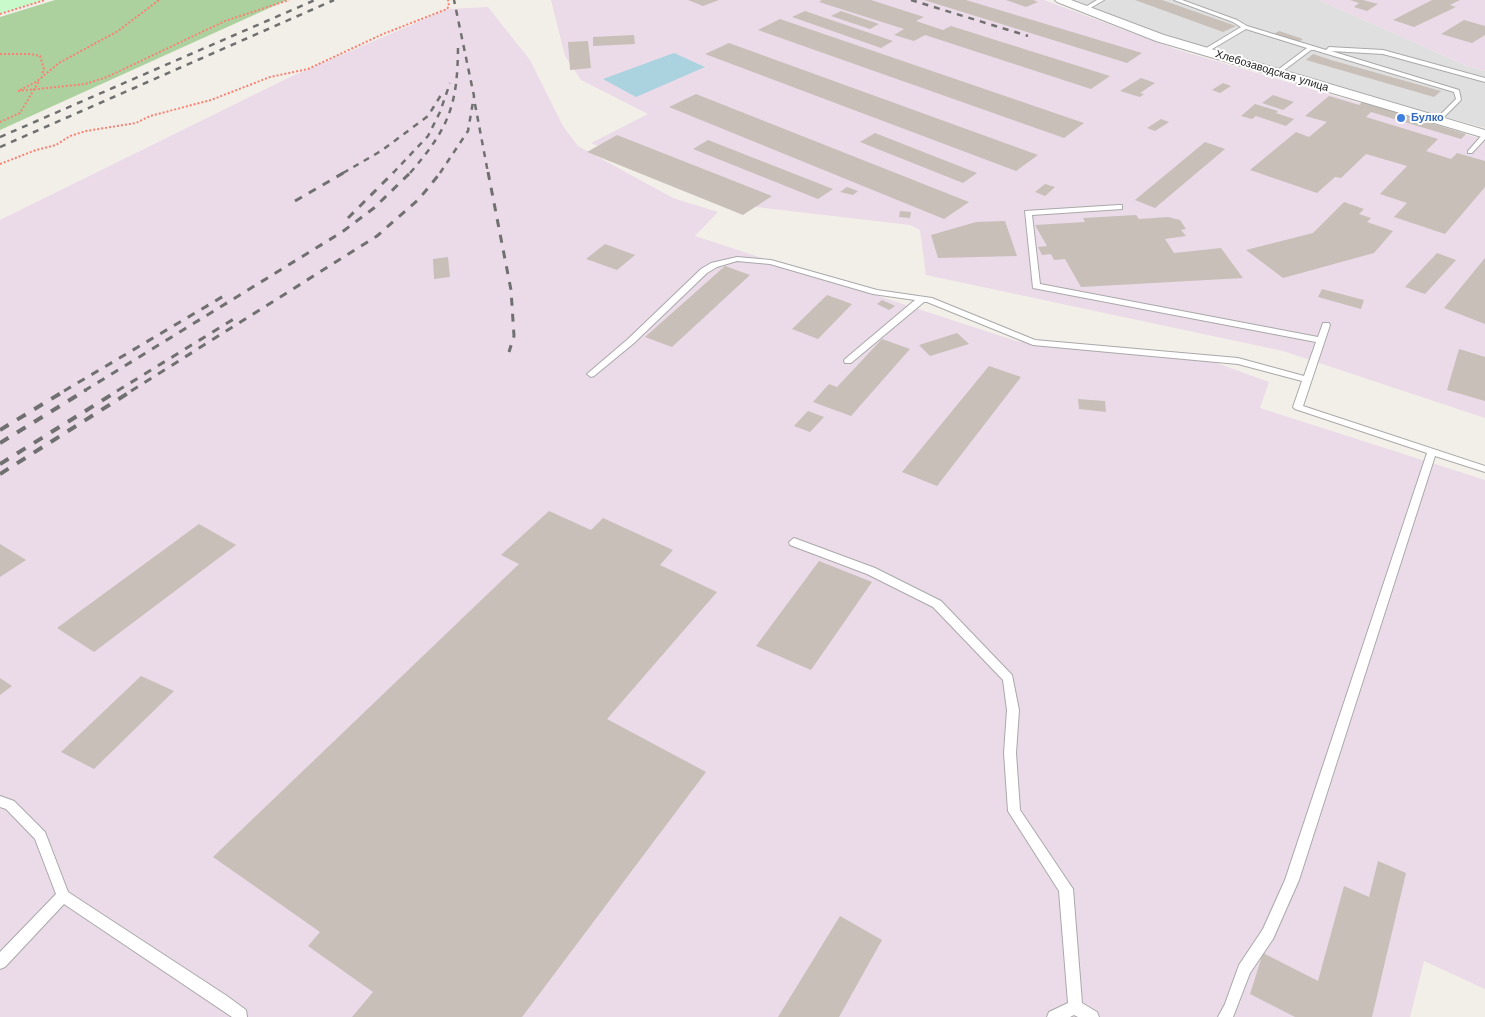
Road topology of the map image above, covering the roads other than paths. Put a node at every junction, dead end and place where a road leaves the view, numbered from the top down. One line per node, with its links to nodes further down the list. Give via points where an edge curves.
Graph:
1 (1061, 0): 4 (street, Хлебозаводская улица)
2 (1101, 0): 4 (lane)
3 (1177, 0): 5 (lane)
4 (1085, 9): 7 (street, Хлебозаводская улица)
5 (1245, 27): 6 (lane); 7 (lane)
6 (1310, 48): 8 (lane); 9 (lane, via 1383,52); 10 (lane, via 1457,91 1459,99)
7 (1205, 52): 8 (street, Хлебозаводская улица)
8 (1277, 73): 10 (street, Хлебозаводская улица)
9 (1485, 80)
10 (1438, 120): 11 (street, Хлебозаводская улица)
11 (1485, 135): 12 (lane)
12 (1470, 152)
13 (1119, 207): 16 (lane, via 1028,213 1036,286)
14 (922, 299): 17 (lane); 18 (lane, via 876,292 771,262 737,258 704,271 631,341); 19 (lane, via 1033,342 1238,361)
15 (1326, 325): 16 (lane)
16 (1321, 340): 19 (lane)
17 (848, 360)
18 (591, 374)
19 (1307, 380): 20 (lane, via 1298,407)
20 (1432, 452): 21 (lane); 30 (lane, via 1292,880 1268,934 1244,970)
21 (1485, 469)
22 (794, 542): 26 (lane, via 871,571 937,604 1008,678 1013,710 1010,753 1014,811 1066,889)
23 (0, 801): 24 (lane, via 10,805 40,836)
24 (63, 896): 25 (lane); 27 (lane)
25 (0, 962)
26 (1074, 1007): 28 (lane); 29 (lane)
27 (241, 1015)
28 (1054, 1017)
29 (1092, 1017)
30 (1225, 1017)

